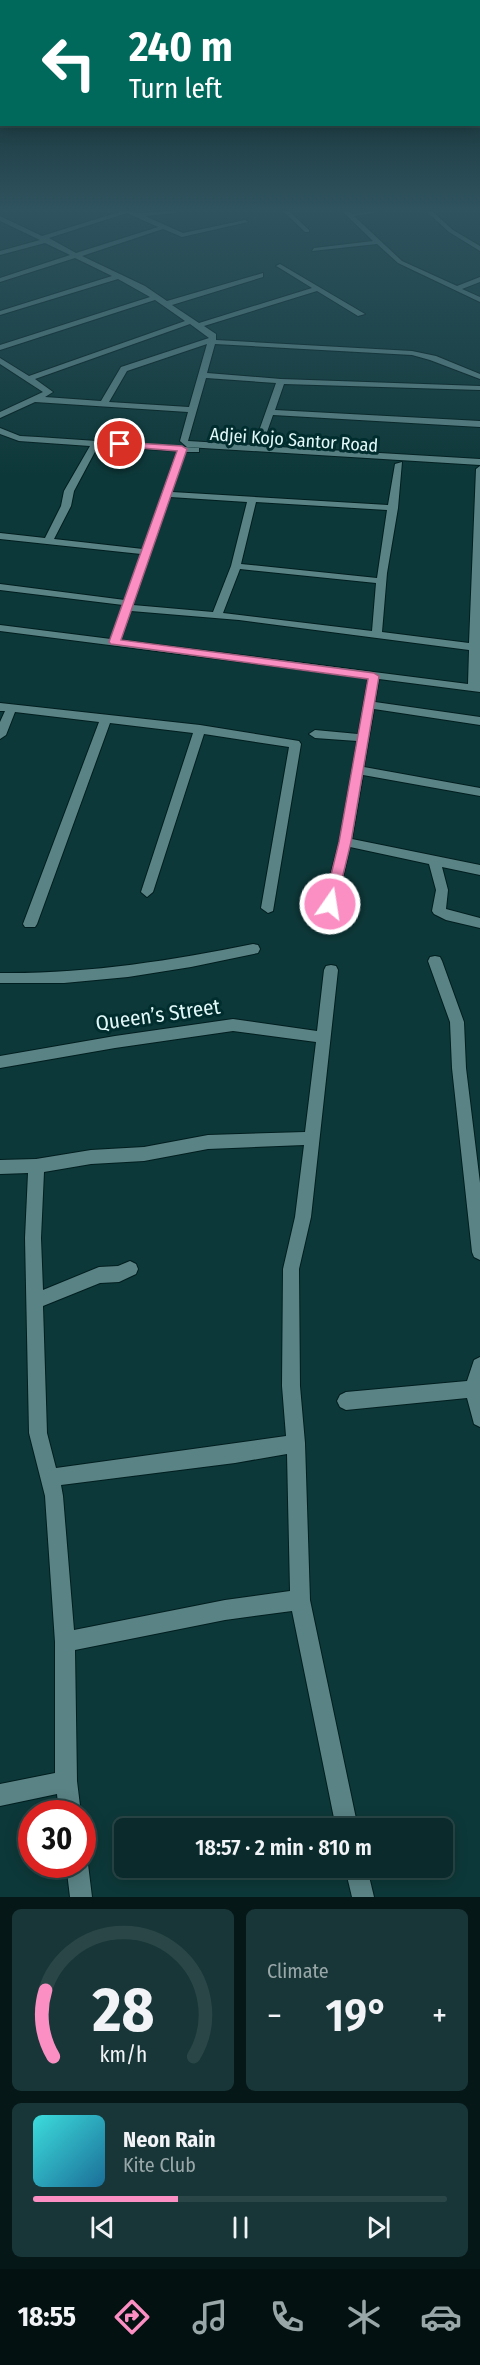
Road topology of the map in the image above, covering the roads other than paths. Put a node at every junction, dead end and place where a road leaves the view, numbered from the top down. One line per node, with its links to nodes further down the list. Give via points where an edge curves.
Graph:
1 (38, 300): 8 (street)
2 (148, 300): 12 (street)
3 (160, 300): 7 (street)
4 (180, 300): 7 (street)
5 (278, 300): 10 (street)
6 (337, 300): 9 (street)
7 (166, 304): 10 (street)
8 (2, 310)
9 (361, 314)
10 (196, 323): 11 (street); 16 (street)
11 (212, 340): 14 (street); 15 (street, via 412,353); 20 (street, via 124,369)
12 (0, 348)
13 (0, 360): 16 (street)
14 (203, 375): 17 (street); 21 (street)
15 (480, 377)
16 (30, 378): 19 (street, via 48,392)
17 (281, 381): 18 (street); 22 (street)
18 (480, 388)
19 (35, 399): 20 (street); 23 (street)
20 (104, 404): 21 (street)
21 (193, 410): 28 (street, via 184,441 187,444)
22 (271, 412): 24 (street); 28 (street)
23 (0, 415)
24 (480, 424)
25 (0, 431): 26 (street, Adjei Kojo Santor Road, via 19,438)
26 (96, 443): 27 (street, Adjei Kojo Santor Road); 37 (street, via 69,490 66,506)
27 (182, 449): 30 (street, Adjei Kojo Santor Road); 32 (street)
28 (257, 449): 29 (street)
29 (480, 462)
30 (399, 464): 31 (street, Adjei Kojo Santor Road); 34 (street)
31 (480, 468): 35 (street)
32 (165, 494): 33 (street); 38 (street)
33 (252, 499): 34 (street); 39 (street)
34 (393, 508): 40 (street)
35 (479, 508): 47 (street)
36 (0, 536): 37 (street)
37 (48, 541): 38 (street)
38 (146, 552): 42 (street)
39 (236, 566): 40 (street); 43 (street)
40 (381, 581): 45 (street)
41 (0, 587): 42 (street)
42 (127, 605): 43 (street); 46 (street)
43 (217, 616): 45 (street)
44 (0, 628): 46 (street)
45 (377, 634): 47 (street)
46 (115, 642): 48 (street)
47 (473, 647): 49 (street)
48 (374, 676): 49 (street); 50 (street)
49 (476, 688)
50 (369, 705): 53 (street); 57 (street)
51 (5, 708): 52 (street); 56 (street)
52 (106, 719): 54 (street); 67 (street)
53 (480, 721)
54 (200, 729): 63 (street); 65 (street, via 295,744)
55 (315, 734): 57 (street)
56 (0, 735)
57 (363, 738): 58 (street)
58 (358, 770): 59 (street); 60 (street)
59 (480, 792)
60 (345, 842): 61 (street); 64 (street)
61 (434, 860): 62 (street); 66 (street, via 442,890 439,911)
62 (480, 870)
63 (147, 892)
64 (330, 904)
65 (268, 908)
66 (480, 923)
67 (30, 924)
68 (253, 949): 71 (street, via 151,969)
69 (435, 961): 77 (street, via 457,1022 459,1068)
70 (331, 970): 72 (street)
71 (0, 978)
72 (322, 1037): 73 (street, Queen’s Street, via 233,1025); 74 (street)
73 (0, 1062)
74 (310, 1138): 75 (street, via 208,1142 144,1154); 85 (street, via 303,1217 291,1269 291,1386)
75 (36, 1166): 76 (street); 80 (street)
76 (0, 1167)
77 (477, 1180): 78 (street)
78 (480, 1252)
79 (130, 1269): 80 (street, via 99,1275)
80 (34, 1302): 86 (street, via 38,1434)
81 (480, 1366): 82 (street)
82 (474, 1389): 83 (street); 84 (street)
83 (346, 1401)
84 (480, 1418)
85 (296, 1443): 86 (street); 87 (street)
86 (49, 1478): 88 (street, via 54,1496)
87 (300, 1600): 88 (street, via 225,1610); 92 (street)
88 (65, 1642): 89 (street)
89 (66, 1781): 90 (street); 91 (street)
90 (0, 1796)
91 (68, 1800)
92 (346, 1818)
93 (79, 1878): 95 (street)
94 (358, 1878): 96 (street)
95 (81, 1897)
96 (363, 1897)

